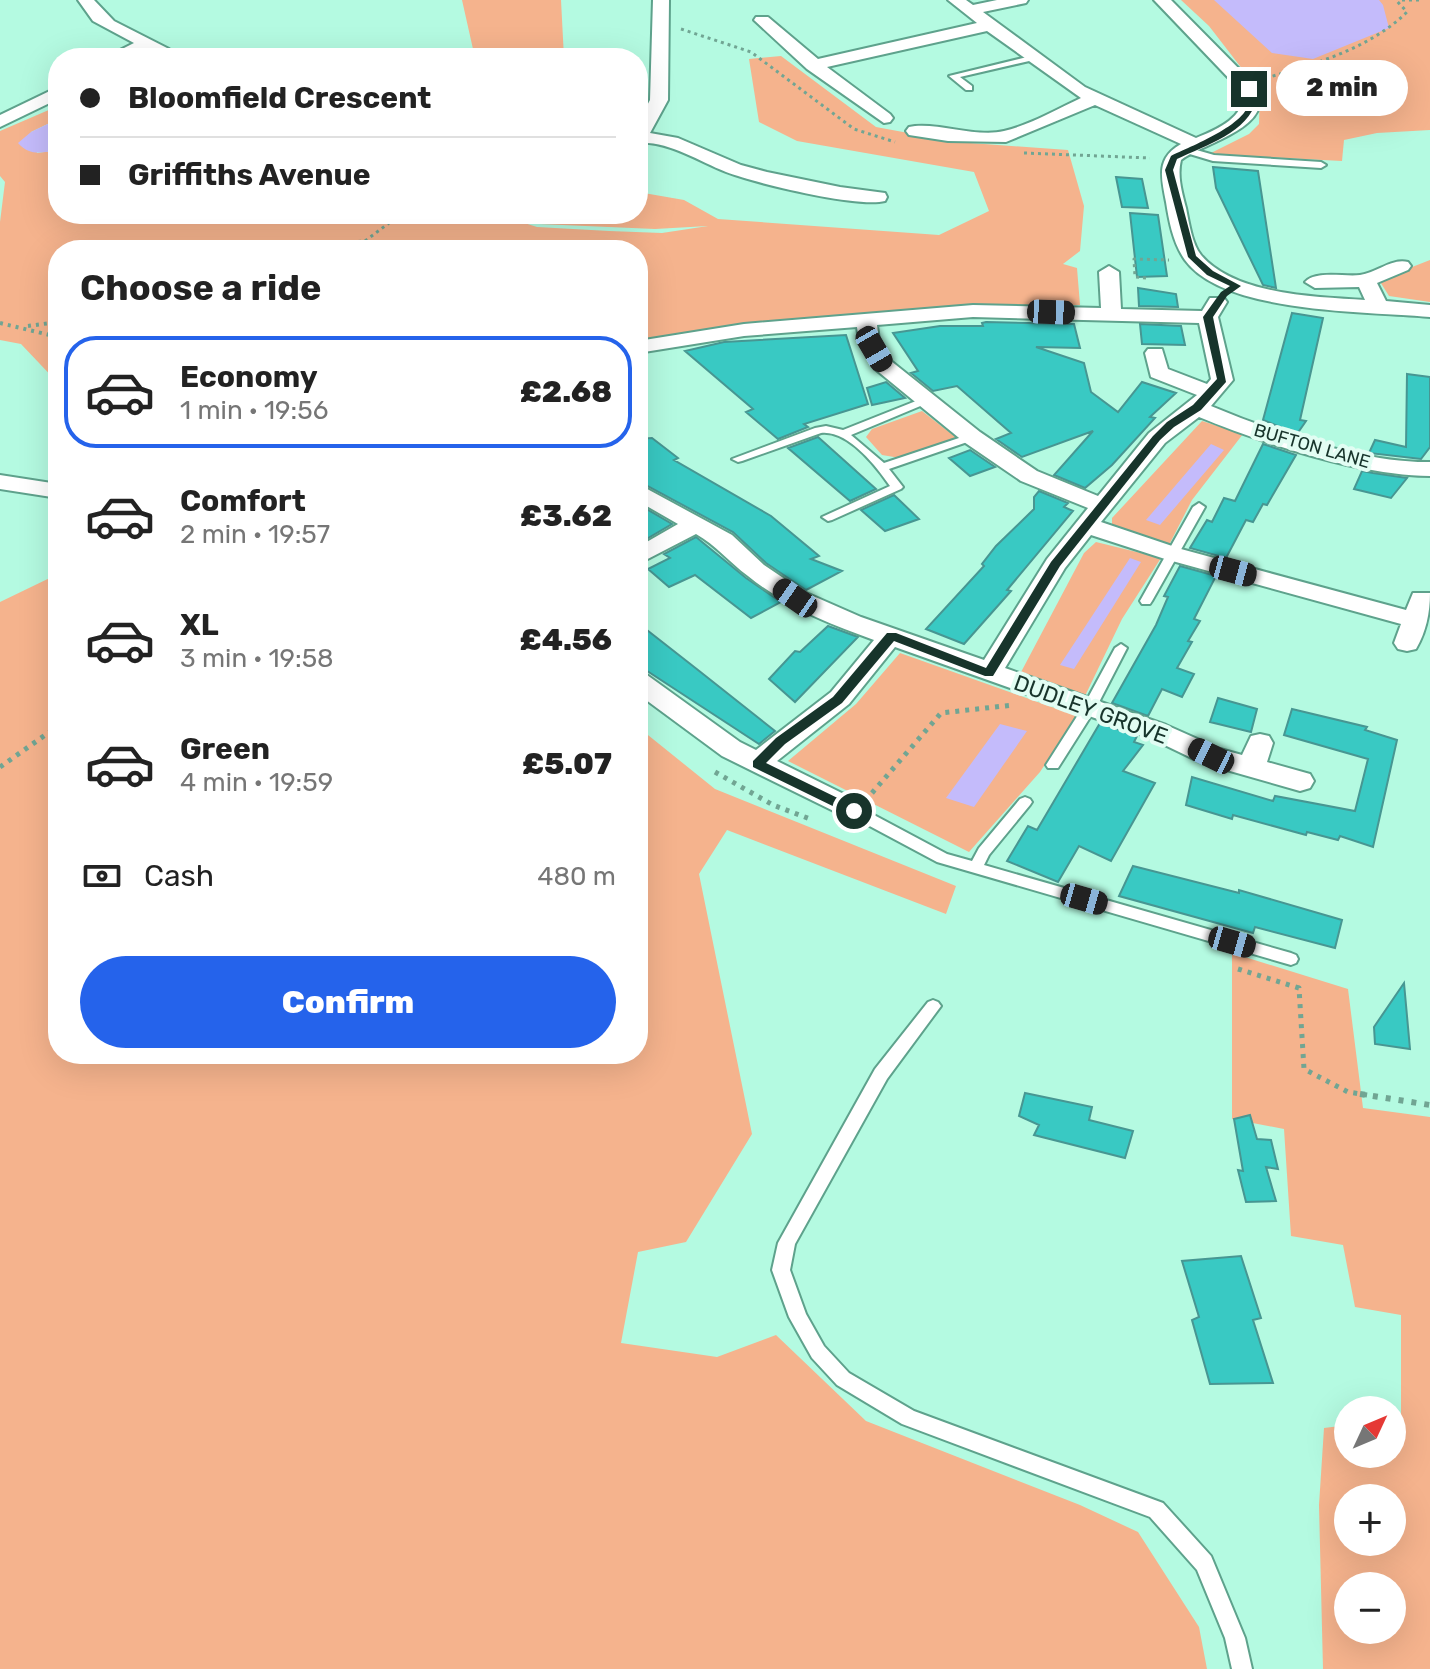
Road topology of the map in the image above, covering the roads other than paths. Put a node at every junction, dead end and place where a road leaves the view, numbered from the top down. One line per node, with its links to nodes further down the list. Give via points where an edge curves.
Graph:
1 (86, 0): 9 (street, via 106,23 155,46)
2 (661, 0): 16 (street, via 659,100)
3 (956, 0): 6 (street)
4 (1020, 0): 6 (street)
5 (1162, 0): 20 (street, via 1253,99 1232,129)
6 (971, 10): 8 (street)
7 (762, 20): 11 (street)
8 (991, 25): 10 (street); 11 (street)
9 (148, 48)
10 (1035, 57): 12 (lane, via 953,76); 14 (street)
11 (813, 65): 15 (street)
12 (969, 88)
13 (48, 97): 17 (street)
14 (1093, 99): 18 (street, via 1006,137); 20 (street)
15 (884, 118)
16 (648, 121)
17 (0, 122)
18 (915, 131)
19 (648, 139): 22 (street, via 672,142 766,177)
20 (1192, 148): 21 (lane, via 1213,158); 27 (street, via 1174,158 1169,170 1192,257)
21 (1321, 165)
22 (878, 197)
23 (1401, 266): 25 (street)
24 (1109, 272): 30 (street)
25 (1366, 281): 26 (street); 28 (street)
26 (1315, 282)
27 (1236, 286): 28 (street, via 1316,303); 31 (street)
28 (1378, 306): 29 (street)
29 (1430, 311)
30 (1111, 314): 31 (street); 32 (street, via 973,311)
31 (1208, 317): 36 (street, via 1222,380)
32 (866, 320): 33 (street, via 744,330); 35 (street, via 869,341 882,365)
33 (648, 345)
34 (1155, 353): 36 (street, BUFTON LANE, via 1158,373)
35 (926, 400): 37 (lane); 38 (street)
36 (1204, 400): 41 (street, BUFTON LANE, via 1232,424 1365,462); 46 (street, via 1157,438)
37 (843, 434): 39 (lane, via 826,429); 40 (lane)
38 (972, 437): 40 (lane); 46 (street)
39 (738, 459)
40 (884, 467): 47 (lane, via 897,487)
41 (1430, 469)
42 (0, 482): 43 (street)
43 (48, 489)
44 (648, 497): 48 (street, DUDLEY GROVE)
45 (1199, 507): 50 (lane)
46 (1095, 516): 50 (street); 55 (street, via 1055,564)
47 (828, 517)
48 (695, 524): 49 (street); 53 (street, DUDLEY GROVE, via 724,540 795,598)
49 (648, 551)
50 (1173, 554): 51 (lane); 52 (street)
51 (1146, 601)
52 (1414, 621)
53 (891, 635): 55 (street, DUDLEY GROVE); 58 (street, via 838,700)
54 (1121, 648): 57 (lane)
55 (989, 673): 57 (street, DUDLEY GROVE)
56 (648, 688): 58 (street)
57 (1089, 708): 59 (lane); 60 (street, DUDLEY GROVE, via 1211,756 1256,755)
58 (757, 764): 62 (street)
59 (1053, 765)
60 (1300, 781)
61 (1025, 802): 63 (lane)
62 (859, 806): 63 (lane, via 942,858)
63 (976, 867): 64 (lane)
64 (1291, 959)
65 (933, 1006): 66 (lane, via 881,1074 787,1243 781,1270 798,1317 818,1352 843,1379 908,1418 1156,1510 1204,1563)
66 (1242, 1669)

